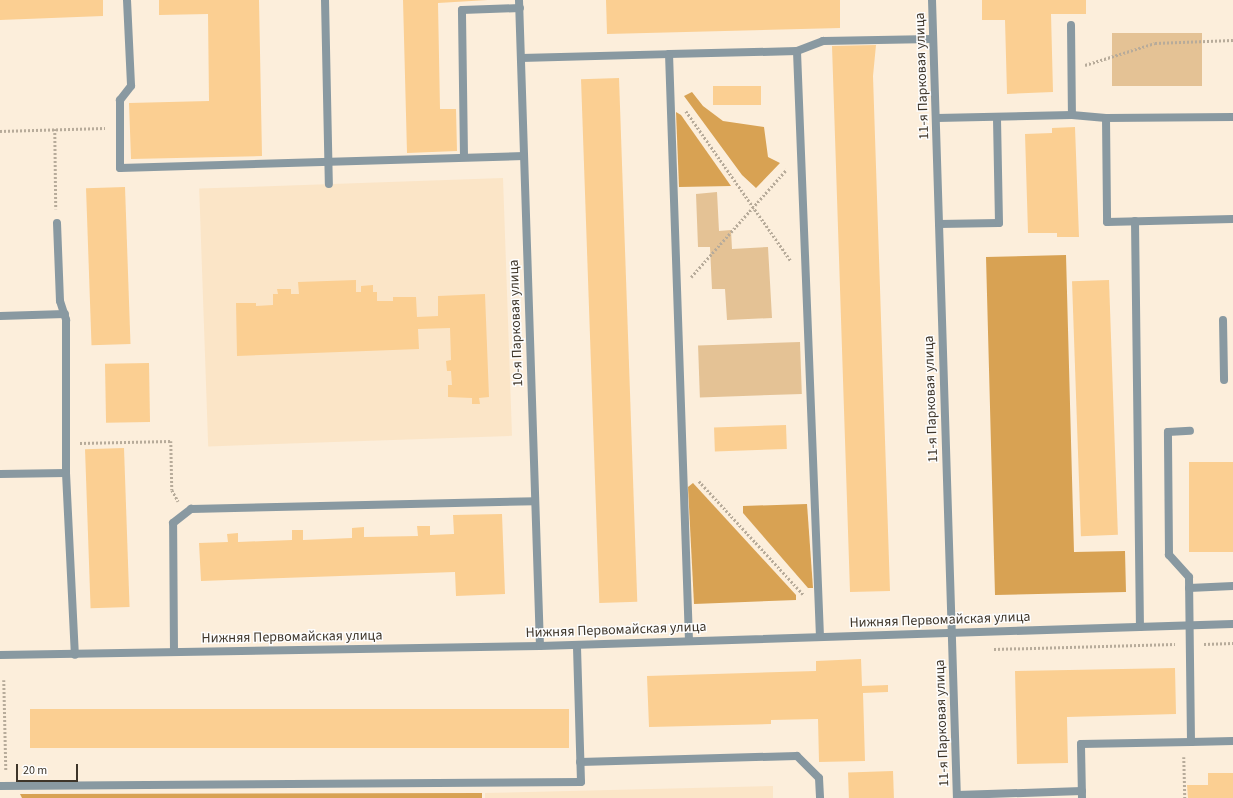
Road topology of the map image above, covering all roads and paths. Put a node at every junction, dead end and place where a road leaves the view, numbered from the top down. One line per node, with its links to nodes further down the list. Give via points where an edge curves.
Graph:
1 (127, 0): 18 (street, via 131,86 120,100)
2 (325, 0): 24 (street)
3 (932, 0): 6 (street, 11-я Парковая улица)
4 (520, 4): 10 (street, 10-я Парковая улица); 23 (street, via 462,10)
5 (1071, 25): 11 (street)
6 (933, 39): 8 (street, via 823,41); 16 (street, 11-я Парковая улица)
7 (1233, 40): 11 (path, via 1154,43)
8 (797, 51): 9 (street); 21 (street)
9 (669, 54): 10 (street); 12 (street)
10 (521, 58): 22 (street, 10-я Парковая улица)
11 (1072, 70): 13 (street)
12 (670, 89): 26 (path); 32 (street)
13 (1072, 115): 14 (street); 17 (street)
14 (997, 117): 16 (street); 30 (street, via 999,223)
15 (1233, 117): 17 (street)
16 (937, 118): 30 (street, 11-я Парковая улица)
17 (1106, 118): 28 (street, via 1107,222)
18 (120, 127): 19 (path); 24 (street, via 120,168)
19 (55, 130): 20 (path); 29 (path)
20 (0, 131)
21 (801, 153): 26 (path); 31 (street)
22 (524, 156): 23 (street); 42 (street, 10-я Парковая улица)
23 (464, 157): 24 (street)
24 (328, 160): 25 (street)
25 (329, 184)
26 (753, 207): 31 (path); 32 (path)
27 (1233, 219): 28 (street)
28 (1134, 221): 49 (street)
29 (57, 224): 33 (street, via 60,301)
30 (939, 224): 50 (street, 11-я Парковая улица)
31 (806, 282): 46 (street)
32 (677, 293): 39 (street)
33 (64, 314): 34 (street); 38 (street)
34 (0, 316)
35 (1223, 320): 36 (street)
36 (1224, 380)
37 (1190, 431): 45 (street, via 1168,432 1169,555 1189,577)
38 (66, 443): 40 (street); 43 (path, via 172,440 172,490)
39 (683, 465): 46 (path); 52 (street)
40 (66, 473): 41 (street); 60 (street)
41 (0, 474)
42 (535, 502): 43 (street, via 191,509); 56 (street, 10-я Парковая улица)
43 (184, 514): 58 (street, via 173,522)
44 (1233, 586): 45 (street)
45 (1189, 588): 48 (street)
46 (820, 611): 51 (street)
47 (1233, 624): 48 (street, Нижняя Первомайская улица)
48 (1189, 625): 49 (street, Нижняя Первомайская улица); 54 (street)
49 (1140, 626): 50 (street, Нижняя Первомайская улица)
50 (952, 633): 51 (street, Нижняя Первомайская улица); 67 (street, 11-я Парковая улица)
51 (820, 637): 52 (street, Нижняя Первомайская улица)
52 (690, 641): 55 (street, Нижняя Первомайская улица)
53 (1233, 643): 54 (path)
54 (1189, 644): 57 (path); 63 (street)
55 (576, 645): 56 (street, Нижняя Первомайская улица); 64 (street)
56 (540, 646): 58 (street, Нижняя Первомайская улица)
57 (994, 649)
58 (174, 652): 60 (street, Нижняя Первомайская улица)
59 (0, 655): 60 (street, Нижняя Первомайская улица)
60 (75, 655)
61 (4, 680): 65 (path)
62 (1233, 741): 63 (street)
63 (1188, 742): 66 (street, via 1081,744); 69 (path)
64 (580, 762): 65 (street, via 581,782); 68 (street, via 797,756 819,778)
65 (3, 786)
66 (1082, 795): 67 (street)
67 (957, 796)
68 (820, 798)
69 (1185, 798)

